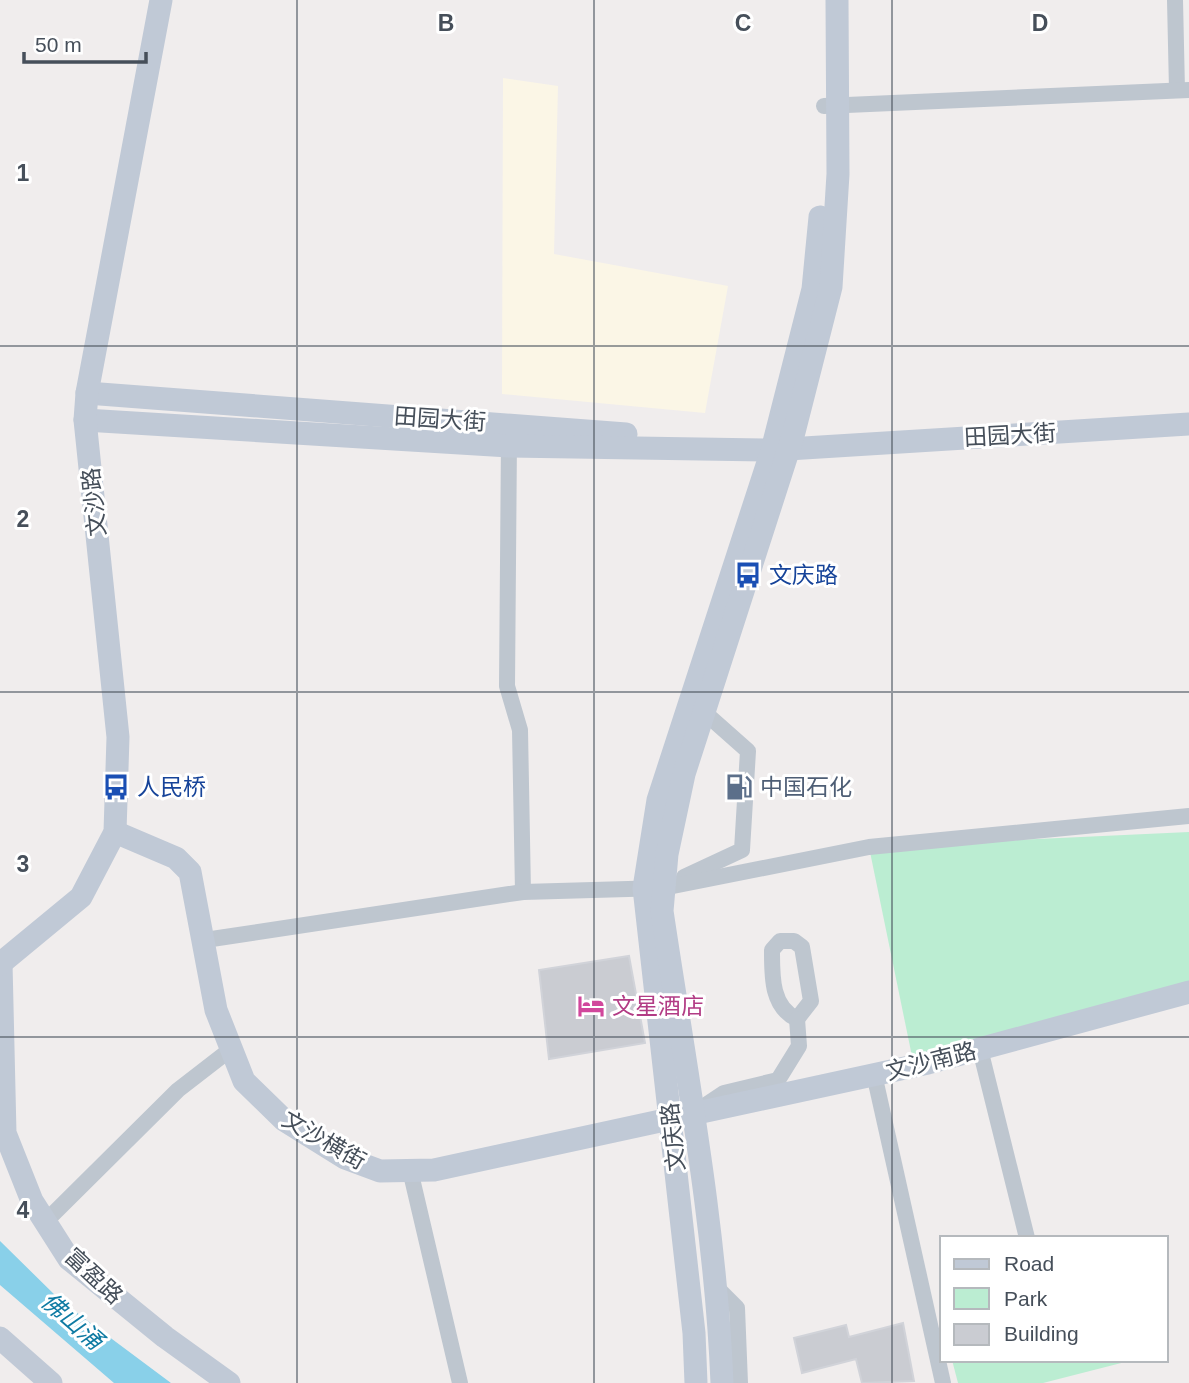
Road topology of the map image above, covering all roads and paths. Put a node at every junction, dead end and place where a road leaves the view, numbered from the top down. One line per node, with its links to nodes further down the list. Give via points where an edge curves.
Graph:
1 (161, 0): 7 (street, 文沙路)
2 (823, 0): 6 (street, 文庆路)
3 (837, 0): 6 (street, 文庆路)
4 (1175, 0): 5 (street)
5 (1183, 90): 6 (street)
6 (831, 106): 11 (street, 文庆路, via 838,174 831,287)
7 (87, 393): 8 (street, 文沙路); 10 (street, 田园大街)
8 (85, 420): 10 (street, 田园大街); 14 (street, 文沙路, via 118,737)
9 (1189, 424): 11 (street, 田园大街)
10 (509, 435): 11 (street, 田园大街); 16 (street, via 508,686 520,730)
11 (779, 444): 12 (street, 文庆路); 15 (street, 文庆路, via 658,800)
12 (704, 712): 15 (street, 文庆路); 15 (street, via 748,751 741,850)
13 (1189, 816): 15 (street, via 869,847)
14 (115, 832): 17 (street, 文沙横街, via 176,858 190,872); 18 (street, 文沙路, via 81,897)
15 (654, 888): 16 (street); 24 (street, 文庆路)
16 (523, 892): 17 (street)
17 (205, 940): 21 (street, 文沙横街, via 216,1010)
18 (1, 964): 26 (street, 富盈路, via 5,1133)
19 (1189, 992): 22 (street, 文沙南路)
20 (797, 1019): 24 (street, via 799,1046 778,1080 724,1093)
21 (231, 1049): 25 (street, 文沙横街, via 244,1081 284,1120 345,1158 380,1171); 26 (street, via 178,1090)
22 (980, 1049): 23 (street, 文沙南路); 27 (street)
23 (874, 1074): 24 (street, 文沙南路); 30 (street)
24 (681, 1116): 25 (street, 文沙横街, via 434,1170); 28 (street, 文庆路); 35 (street, 文庆路)
25 (410, 1170): 34 (street)
26 (45, 1222): 33 (street, 富盈路, via 69,1259 164,1338)
27 (1027, 1236)
28 (714, 1285): 36 (street, 文庆路); 37 (street, via 737,1308)
29 (940, 1300): 30 (street)
30 (926, 1304): 38 (street)
31 (0, 1338): 32 (street)
32 (51, 1383)
33 (229, 1383)
34 (460, 1383)
35 (696, 1383)
36 (722, 1383)
37 (740, 1383)
38 (943, 1383)

